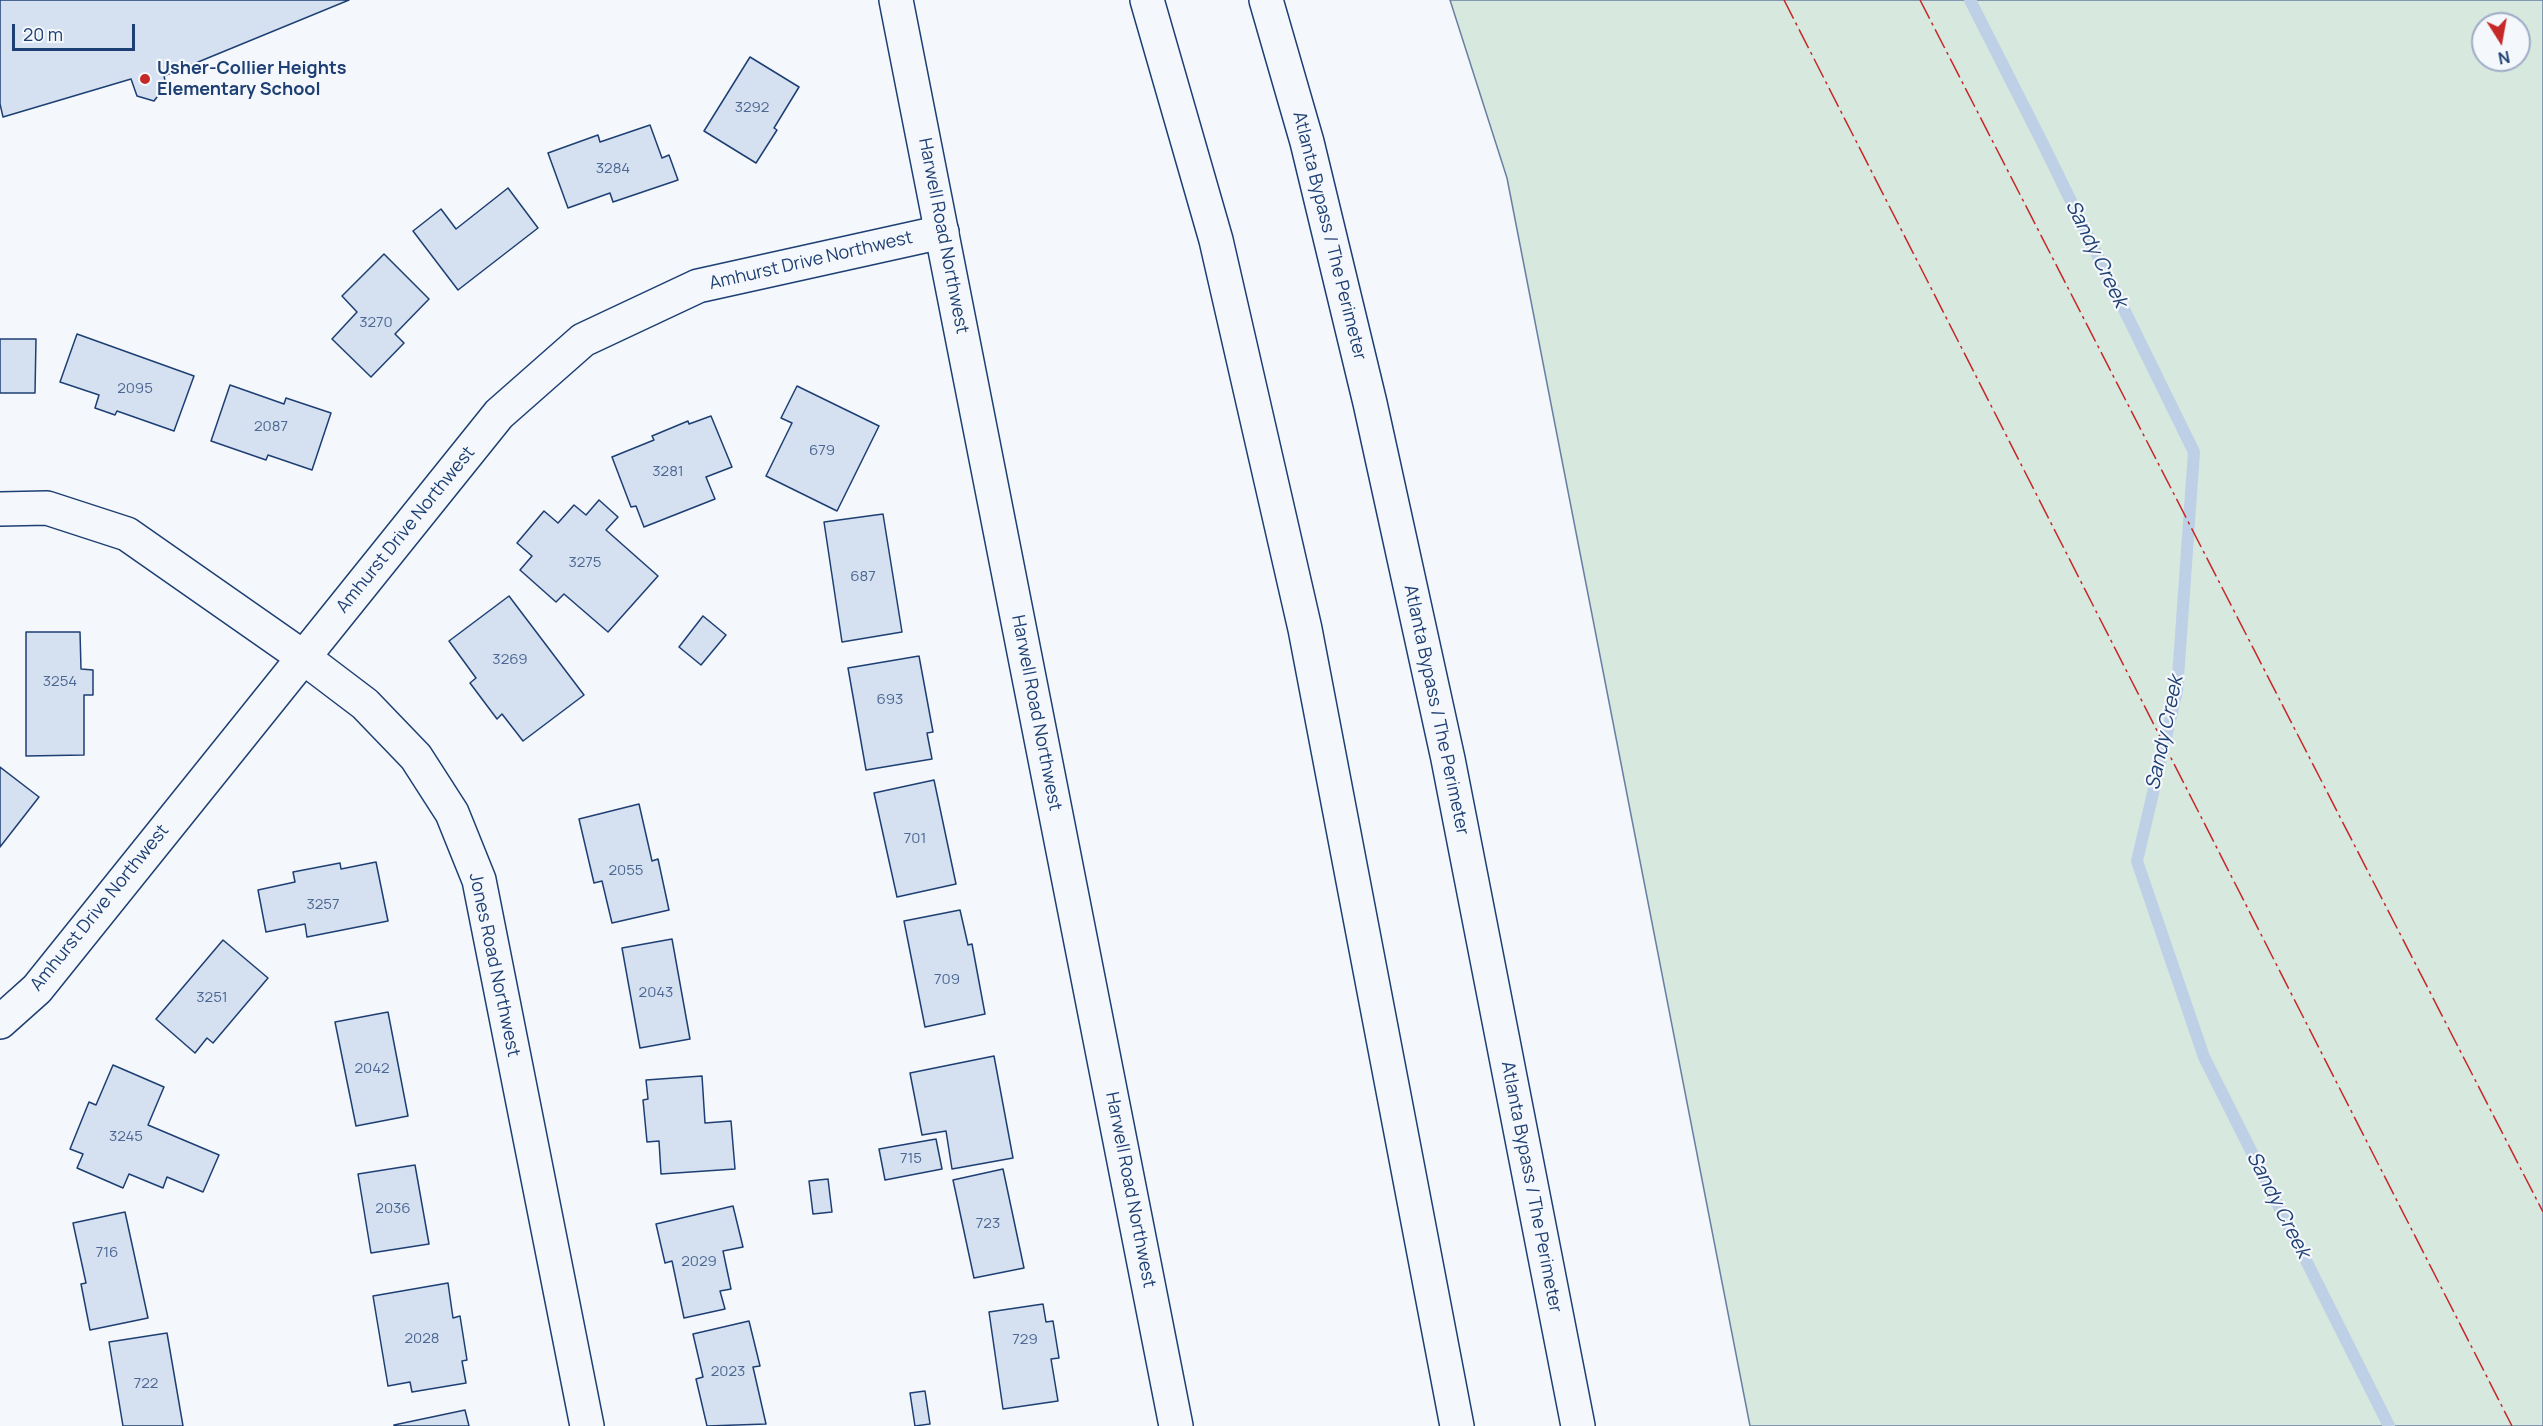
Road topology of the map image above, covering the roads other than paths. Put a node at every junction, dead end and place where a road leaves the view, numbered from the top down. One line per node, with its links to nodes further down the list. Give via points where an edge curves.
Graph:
1 (896, 0): 4 (main road, Harwell Road Northwest)
2 (1147, 0): 10 (main road, via 1216,240 1305,629)
3 (1266, 0): 11 (main road, Atlanta Bypass / The Perimeter, via 1310,153 1446,748)
4 (942, 232): 6 (main road, Amhurst Drive Northwest, via 698,286 583,340 499,414); 9 (main road, Harwell Road Northwest)
5 (0, 509): 6 (main road, Jones Road Northwest, via 46,508 127,534)
6 (303, 657): 7 (main road, Amhurst Drive Northwest, via 37,989); 8 (main road, Jones Road Northwest, via 365,704 416,757 452,813 479,880)
7 (0, 1022)
8 (586, 1426)
9 (1176, 1426)
10 (1457, 1426)
11 (1578, 1426)

